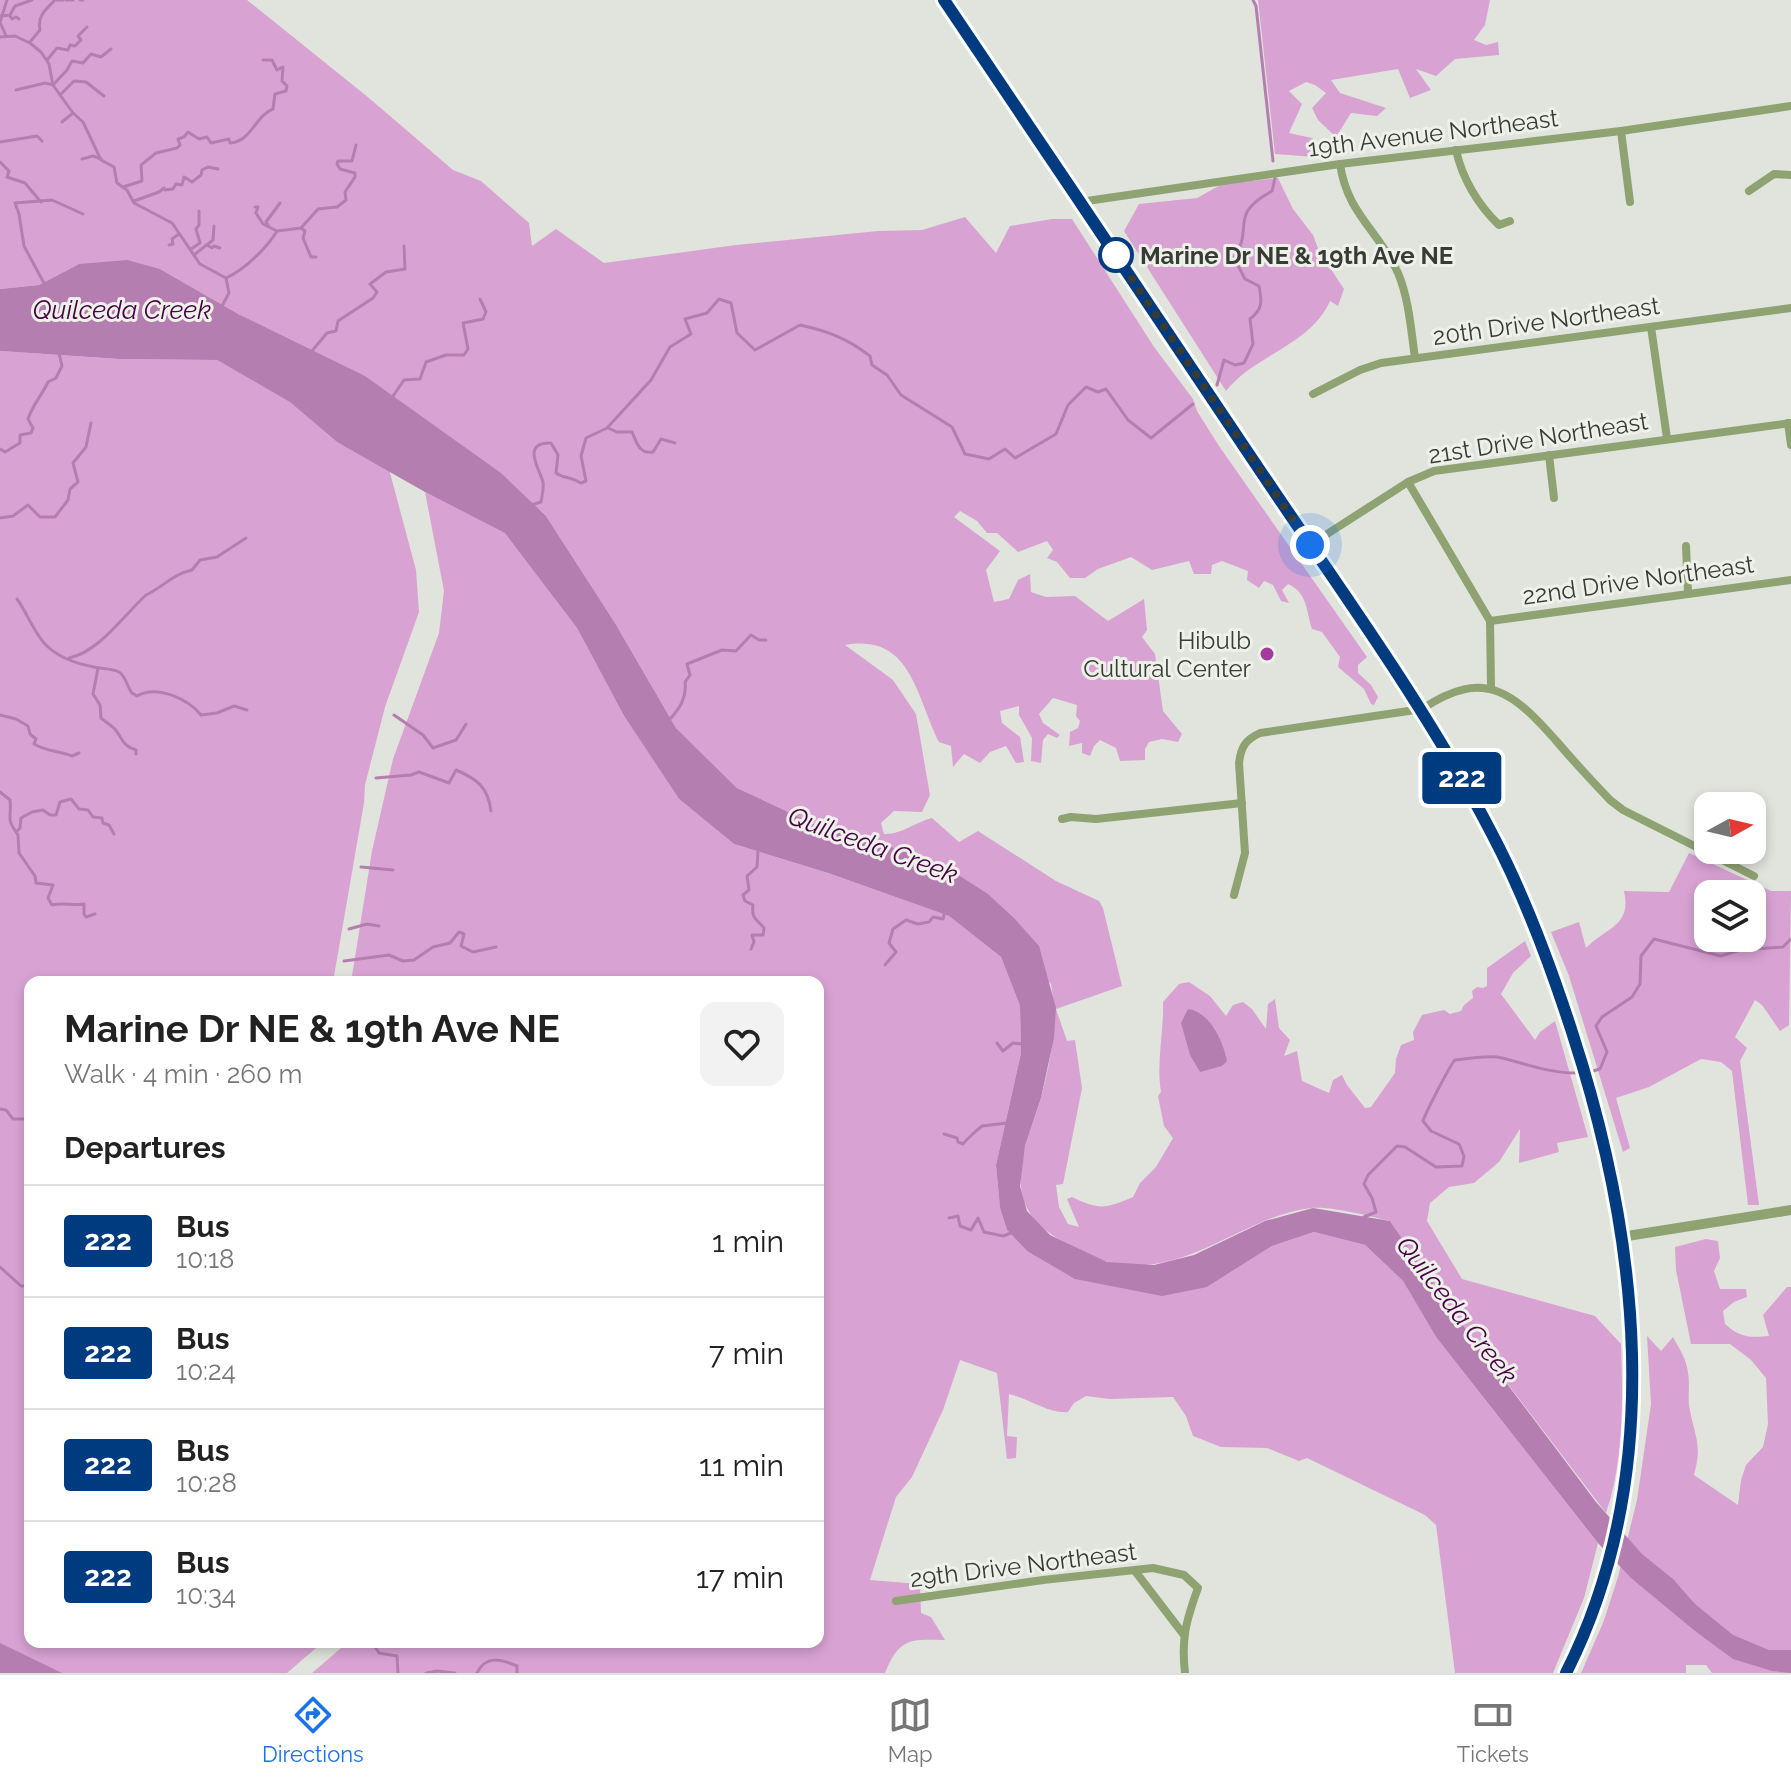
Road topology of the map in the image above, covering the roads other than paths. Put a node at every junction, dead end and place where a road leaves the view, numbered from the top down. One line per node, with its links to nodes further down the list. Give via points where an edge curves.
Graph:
1 (944, 0): 8 (main road)
2 (1791, 106): 3 (street, 19th Avenue Northeast)
3 (1621, 131): 4 (street, 19th Avenue Northeast); 9 (street)
4 (1456, 150): 5 (street, 19th Avenue Northeast); 10 (street, via 1461,171 1490,216 1499,225)
5 (1340, 164): 8 (street, 19th Avenue Northeast); 13 (street, via 1343,186 1397,271)
6 (1791, 175): 7 (street, via 1774,174)
7 (1749, 191)
8 (1080, 202): 21 (main road)
9 (1630, 202)
10 (1510, 221)
11 (1791, 308): 12 (street, 20th Drive Northeast)
12 (1651, 327): 13 (street, 20th Drive Northeast); 16 (street)
13 (1415, 358): 14 (street, 20th Drive Northeast, via 1360,370)
14 (1313, 394)
15 (1790, 423): 16 (street, 21st Drive Northeast); 17 (street)
16 (1667, 438): 18 (street, 21st Drive Northeast)
17 (1791, 445)
18 (1549, 455): 19 (street, 21st Drive Northeast, via 1434,471); 20 (street)
19 (1408, 482): 21 (street, 21st Drive Northeast); 25 (street)
20 (1554, 498)
21 (1310, 545): 27 (main road)
22 (1686, 546): 24 (street)
23 (1791, 580): 24 (street, 22nd Drive Northeast)
24 (1688, 592): 25 (street, 22nd Drive Northeast)
25 (1490, 621): 26 (street)
26 (1491, 688): 27 (street, via 1442,695); 30 (street, via 1519,701 1623,810)
27 (1422, 709): 28 (street, via 1252,737 1241,752); 33 (main road, via 1494,836 1539,938 1598,1119)
28 (1242, 803): 29 (street); 31 (street, via 1245,853)
29 (1062, 819)
30 (1754, 876)
31 (1234, 895)
32 (1791, 1210): 33 (street)
33 (1621, 1237): 38 (main road, via 1631,1330 1630,1435 1619,1519 1586,1628)
34 (1135, 1571): 35 (street, 29th Drive Northeast); 36 (street); 36 (street, 29th Drive Northeast, via 1169,1570 1198,1588)
35 (896, 1601)
36 (1184, 1635): 37 (street)
37 (1185, 1673)
38 (1566, 1673)

